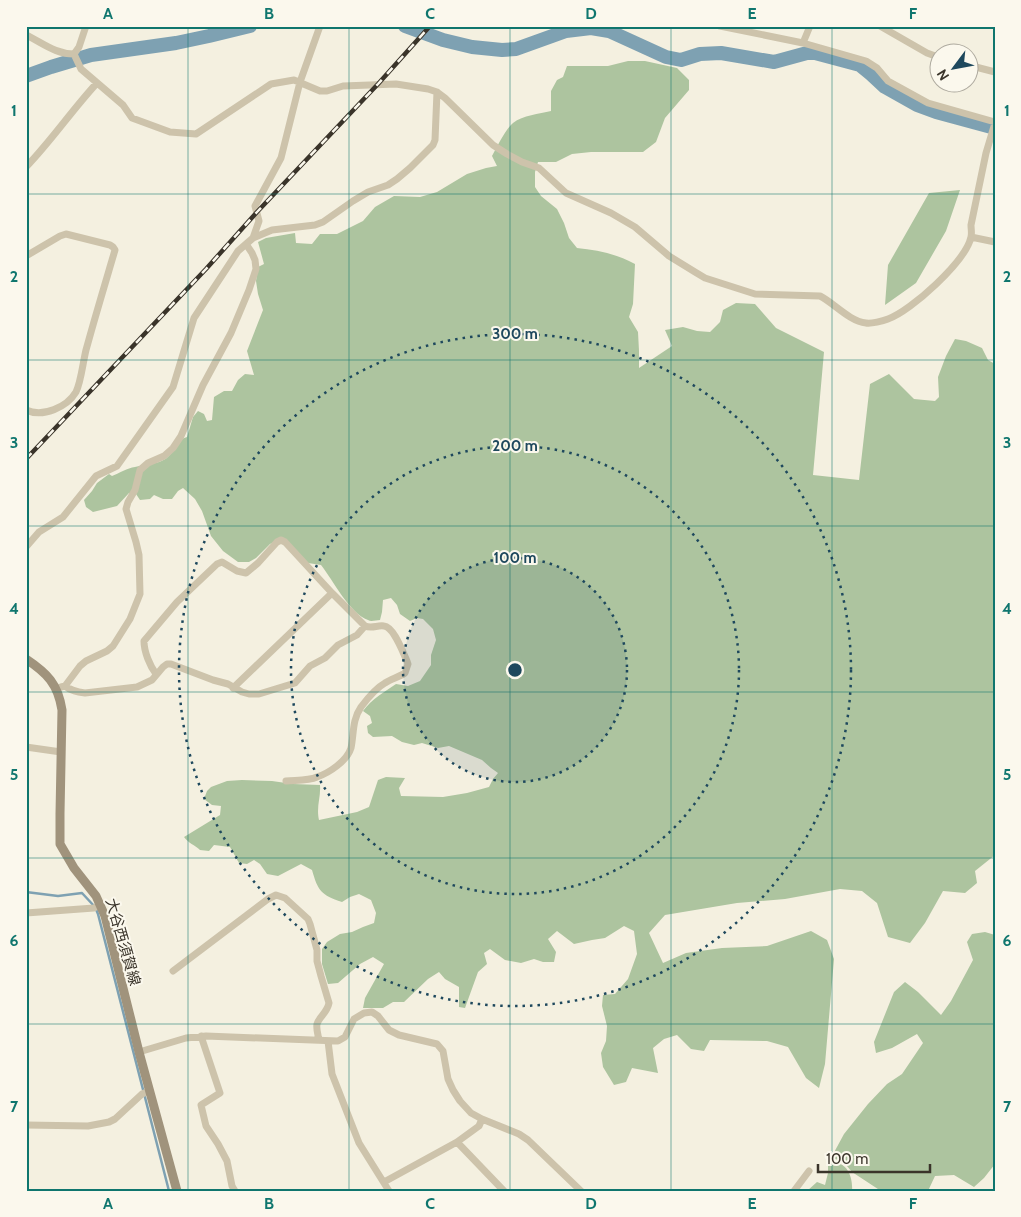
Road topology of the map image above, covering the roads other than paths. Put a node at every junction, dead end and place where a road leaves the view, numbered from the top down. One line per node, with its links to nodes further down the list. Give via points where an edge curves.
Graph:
1 (86, 26): 9 (street)
2 (320, 26): 12 (street)
3 (720, 26): 7 (street)
4 (810, 26): 7 (street)
5 (880, 26): 8 (street)
6 (26, 35): 9 (street, via 53,50)
7 (803, 43): 15 (street, via 866,61 888,81 928,103)
8 (928, 54)
9 (74, 55): 13 (street, via 81,69)
10 (978, 68): 11 (street)
11 (995, 72)
12 (300, 82): 13 (street, via 271,84 196,134 170,132 132,118 123,105); 14 (street, via 320,92 343,86 396,84); 17 (street, via 280,158 256,206)
13 (97, 83): 16 (street)
14 (437, 92): 18 (street, via 435,140 410,168 388,185 352,201 323,222); 19 (street, via 493,145 539,168 566,193 635,227 669,256 706,278 755,294 820,296 857,320 866,323 889,319 907,309 941,279 962,255)
15 (995, 123): 19 (street, via 986,153)
16 (26, 167)
17 (259, 222): 18 (street); 20 (street)
18 (272, 230): 20 (street)
19 (971, 237): 21 (street)
20 (253, 238): 22 (street)
21 (995, 242)
22 (246, 244): 25 (street, via 238,251 194,318 173,387 117,466 96,476 63,518 39,532); 30 (street, via 256,269 231,333 200,390 181,436 164,456 140,470 128,502 126,509 139,556 140,594 136,605 114,646 86,661)
23 (26, 256): 24 (street, via 66,234 110,245 114,250 77,390 56,410 42,413)
24 (26, 410)
25 (26, 547)
26 (332, 593): 27 (street); 29 (street, via 282,540 246,572 237,571 222,562 217,564 177,602 144,642); 31 (street)
27 (365, 626): 31 (street, via 357,635 310,666 295,683 255,694); 34 (street, via 390,629 407,661 405,673 376,689 361,707 354,723 350,749 341,762 316,778)
28 (26, 659): 30 (main road, 大谷西須賀線)
29 (156, 674): 30 (street, via 152,680 138,687 85,693); 31 (street, via 163,666 172,664)
30 (60, 687): 33 (main road, 大谷西須賀線)
31 (233, 688)
32 (26, 747): 33 (street)
33 (61, 752): 35 (main road, 大谷西須賀線, via 60,844)
34 (286, 781)
35 (101, 904): 36 (street, via 94,908); 41 (main road, 大谷西須賀線)
36 (26, 913)
37 (173, 972): 39 (street, via 268,899 276,895 285,898 308,919 317,950 320,976 329,1003 317,1022)
38 (200, 1036): 39 (street); 41 (street); 49 (street, via 220,1093 201,1105 206,1126 227,1161)
39 (319, 1040): 40 (street)
40 (328, 1041): 43 (street, via 345,1037 354,1018 372,1012 389,1030 399,1035 437,1044 443,1051 453,1090 471,1113); 47 (street, via 332,1074 359,1143)
41 (139, 1052): 42 (main road, 大谷西須賀線)
42 (149, 1091): 44 (street, via 109,1122 88,1126); 48 (main road, 大谷西須賀線)
43 (482, 1119): 45 (street, via 479,1126); 52 (street, via 528,1140)
44 (26, 1125)
45 (457, 1142): 47 (street); 51 (street)
46 (809, 1171): 53 (street)
47 (384, 1182): 50 (street)
48 (177, 1191)
49 (235, 1191)
50 (389, 1191)
51 (504, 1191)
52 (581, 1191)
53 (794, 1191)

